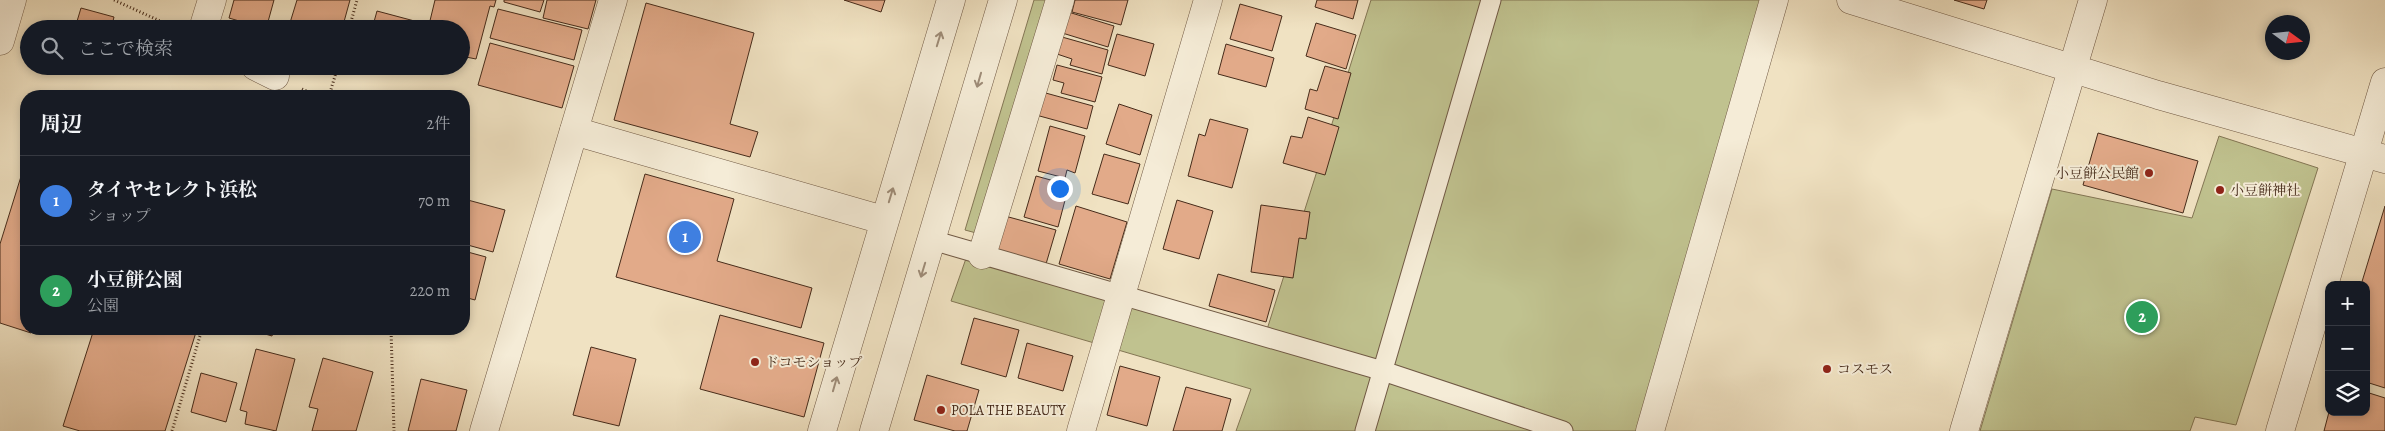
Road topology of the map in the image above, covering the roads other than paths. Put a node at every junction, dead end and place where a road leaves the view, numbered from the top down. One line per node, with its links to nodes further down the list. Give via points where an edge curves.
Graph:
1 (12, 0): 13 (street)
2 (212, 0): 12 (street)
3 (614, 0): 16 (street)
4 (951, 0): 18 (street, one-way to 4)
5 (1003, 0): 19 (street, one-way to 19)
6 (1060, 0): 20 (street)
7 (1208, 0): 21 (street)
8 (1491, 0): 22 (lane)
9 (1774, 0): 29 (street)
10 (1851, 0): 14 (street)
11 (2093, 0): 14 (street)
12 (206, 20)
13 (0, 41)
14 (2072, 68): 17 (street); 30 (street)
15 (2385, 82): 17 (street)
16 (574, 131): 18 (street); 23 (street)
17 (2374, 156): 31 (street)
18 (883, 220): 24 (street, one-way to 18)
19 (932, 240): 20 (lane); 25 (street, one-way to 25)
20 (982, 255): 21 (lane)
21 (1121, 295): 22 (lane); 26 (street)
22 (1383, 371): 27 (lane); 28 (lane)
23 (484, 431)
24 (822, 431)
25 (874, 431)
26 (1080, 431)
27 (1365, 431)
28 (1563, 431)
29 (1650, 431)
30 (1964, 431)
31 (2280, 431)

